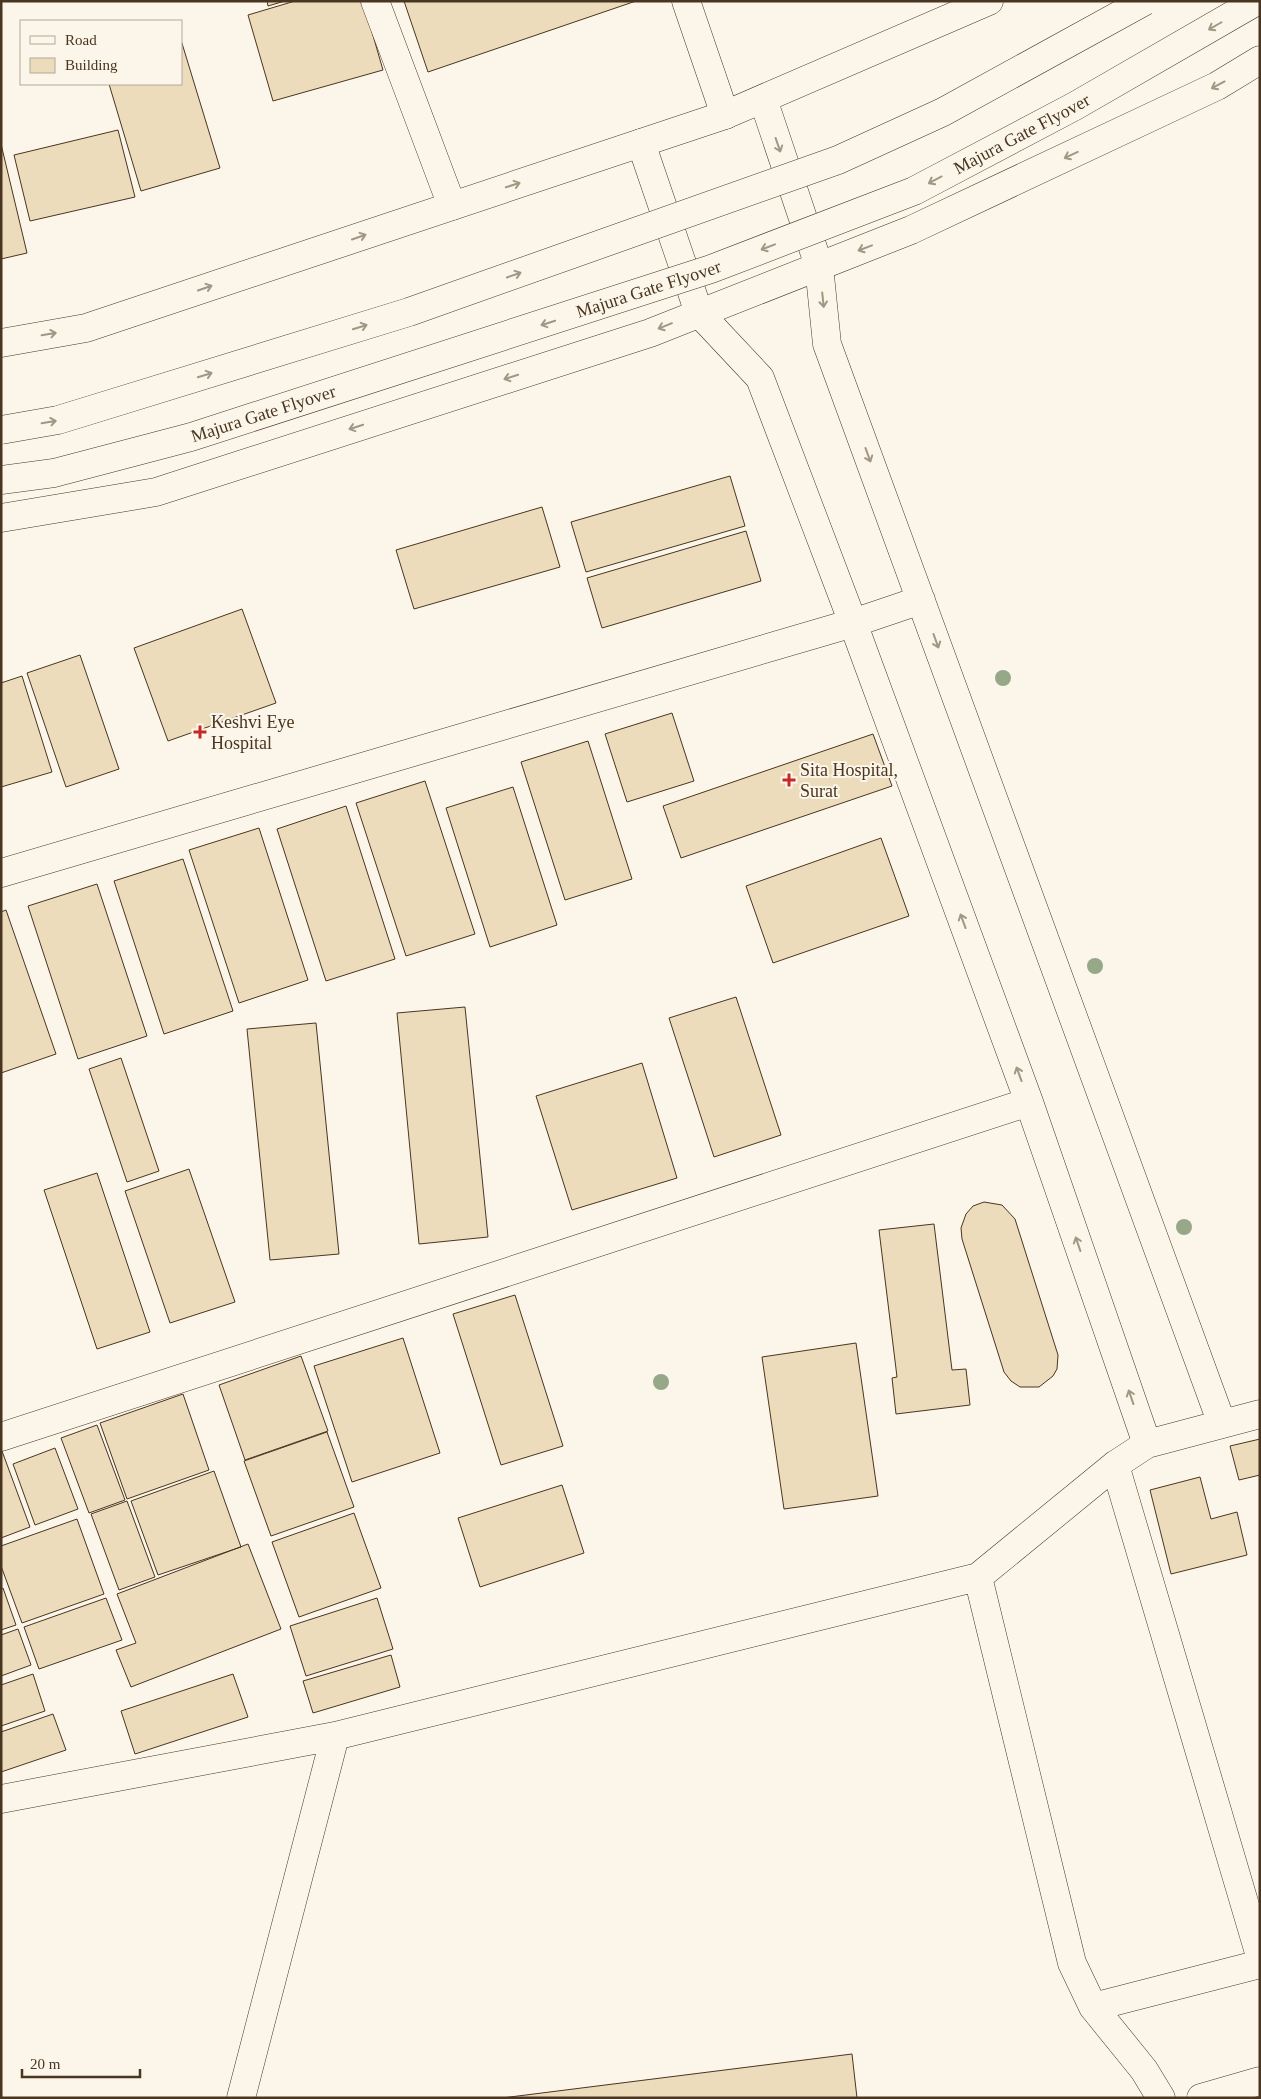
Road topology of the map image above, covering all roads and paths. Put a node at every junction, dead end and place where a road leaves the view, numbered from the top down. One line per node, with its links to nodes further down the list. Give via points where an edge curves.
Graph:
1 (375, 1): 10 (main road)
2 (686, 1): 8 (main road)
3 (989, 1): 7 (main road)
4 (1145, 1): 14 (main road, one-way to 4, bridge, via 58,420 409,312 838,160 943,112)
5 (1257, 1): 15 (main road, Majura Gate Flyover, one-way to 15, bridge, via 1075,106 914,191 711,269 191,437 54,473)
6 (1260, 60): 11 (main road, one-way to 11, via 1217,86 920,226)
7 (762, 98): 8 (main road); 11 (main road, one-way to 11)
8 (725, 115): 9 (main road)
9 (641, 143): 10 (main road, one-way to 9); 12 (main road)
10 (452, 206): 13 (main road, one-way to 10, via 86,328)
11 (819, 266): 12 (main road); 17 (main road, one-way to 17, via 827,344)
12 (699, 313): 16 (main road, one-way to 16, via 650,332 156,492); 18 (main road, via 760,378)
13 (1, 342)
14 (1, 430)
15 (1, 480)
16 (1, 518)
17 (921, 600): 18 (main road); 22 (main road, one-way to 22)
18 (853, 623): 19 (main road); 20 (main road, one-way to 18)
19 (1, 873)
20 (1029, 1102): 23 (main road); 24 (main road, one-way to 20)
21 (1260, 1414): 22 (main road)
22 (1222, 1424): 24 (main road)
23 (1, 1437)
24 (1147, 1444): 25 (main road)
25 (1115, 1465): 26 (main road); 29 (main road)
26 (978, 1577): 27 (main road); 31 (main road, via 1072,1963)
27 (335, 1736): 28 (main road); 33 (main road)
28 (1, 1798)
29 (1260, 1956)
30 (1260, 1964): 31 (main road)
31 (1093, 2007): 34 (main road, via 1144,2070)
32 (1260, 2081): 35 (main road)
33 (241, 2098)
34 (1161, 2098)
35 (1201, 2098)

